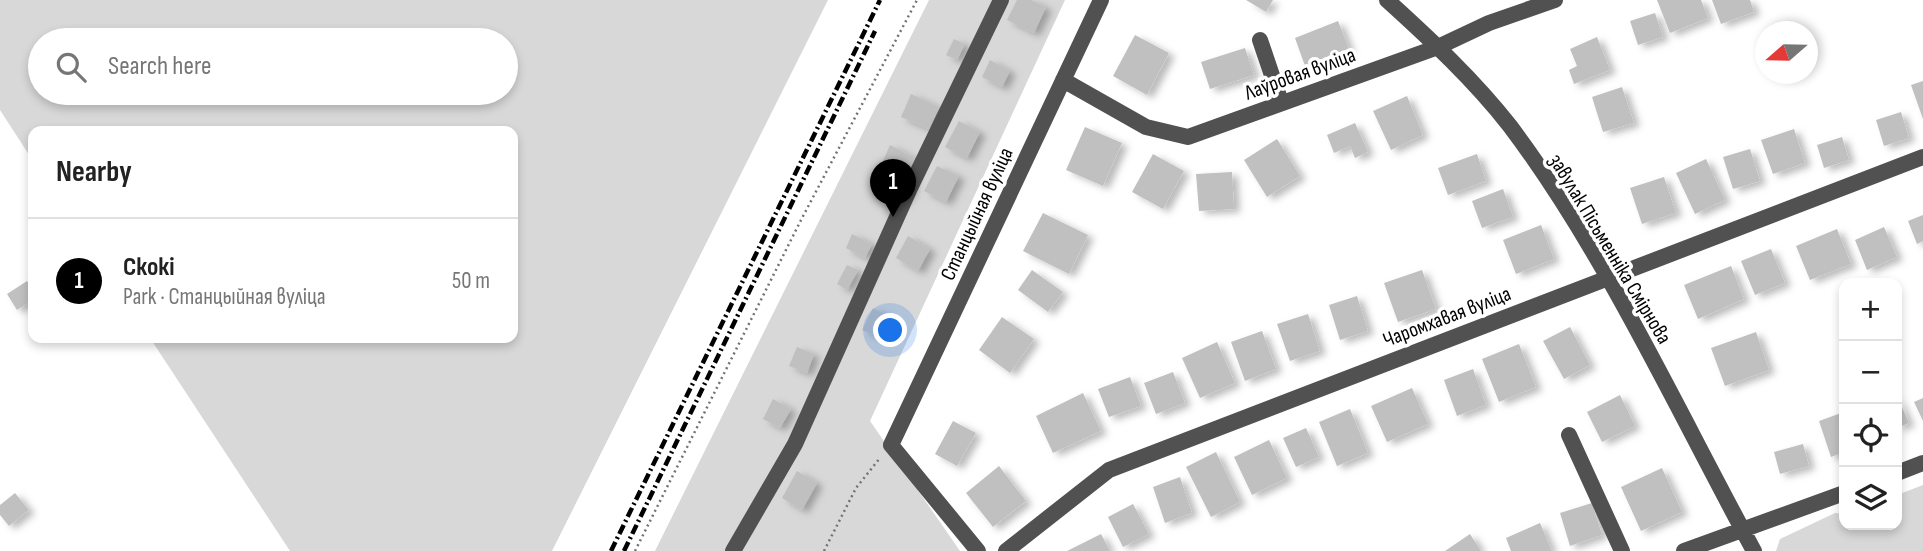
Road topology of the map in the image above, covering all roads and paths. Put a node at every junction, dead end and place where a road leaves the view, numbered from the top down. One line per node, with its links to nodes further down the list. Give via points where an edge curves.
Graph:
1 (917, 0): 18 (path)
2 (1001, 0): 19 (street, via 795,444)
3 (1101, 0): 8 (street, Станцыйная вуліца)
4 (1387, 0): 7 (street, завулак Пісьменніка Смірнова)
5 (1555, 0): 7 (street, Лаўровая вуліца)
6 (1260, 40): 9 (street)
7 (1438, 47): 9 (street, Лаўровая вуліца); 11 (street, завулак Пісьменніка Смірнова, via 1509,125)
8 (1063, 80): 9 (street, Лаўровая вуліца, via 1146,127 1188,137); 13 (street, Станцыйная вуліца)
9 (1281, 102)
10 (1923, 157): 11 (street, Чаромхавая вуліца)
11 (1607, 278): 17 (street, завулак Пісьменніка Смірнова); 22 (street, Чаромхавая вуліца, via 1109,470)
12 (1569, 435): 23 (street)
13 (891, 445): 20 (path, via 856,488); 21 (street)
14 (1923, 463): 15 (street)
15 (1902, 471)
16 (1839, 495): 17 (street)
17 (1743, 532): 24 (street); 25 (street, завулак Пісьменніка Смірнова)
18 (635, 551)
19 (733, 551)
20 (824, 551)
21 (978, 551)
22 (1006, 551)
23 (1622, 551)
24 (1684, 551)
25 (1754, 551)

